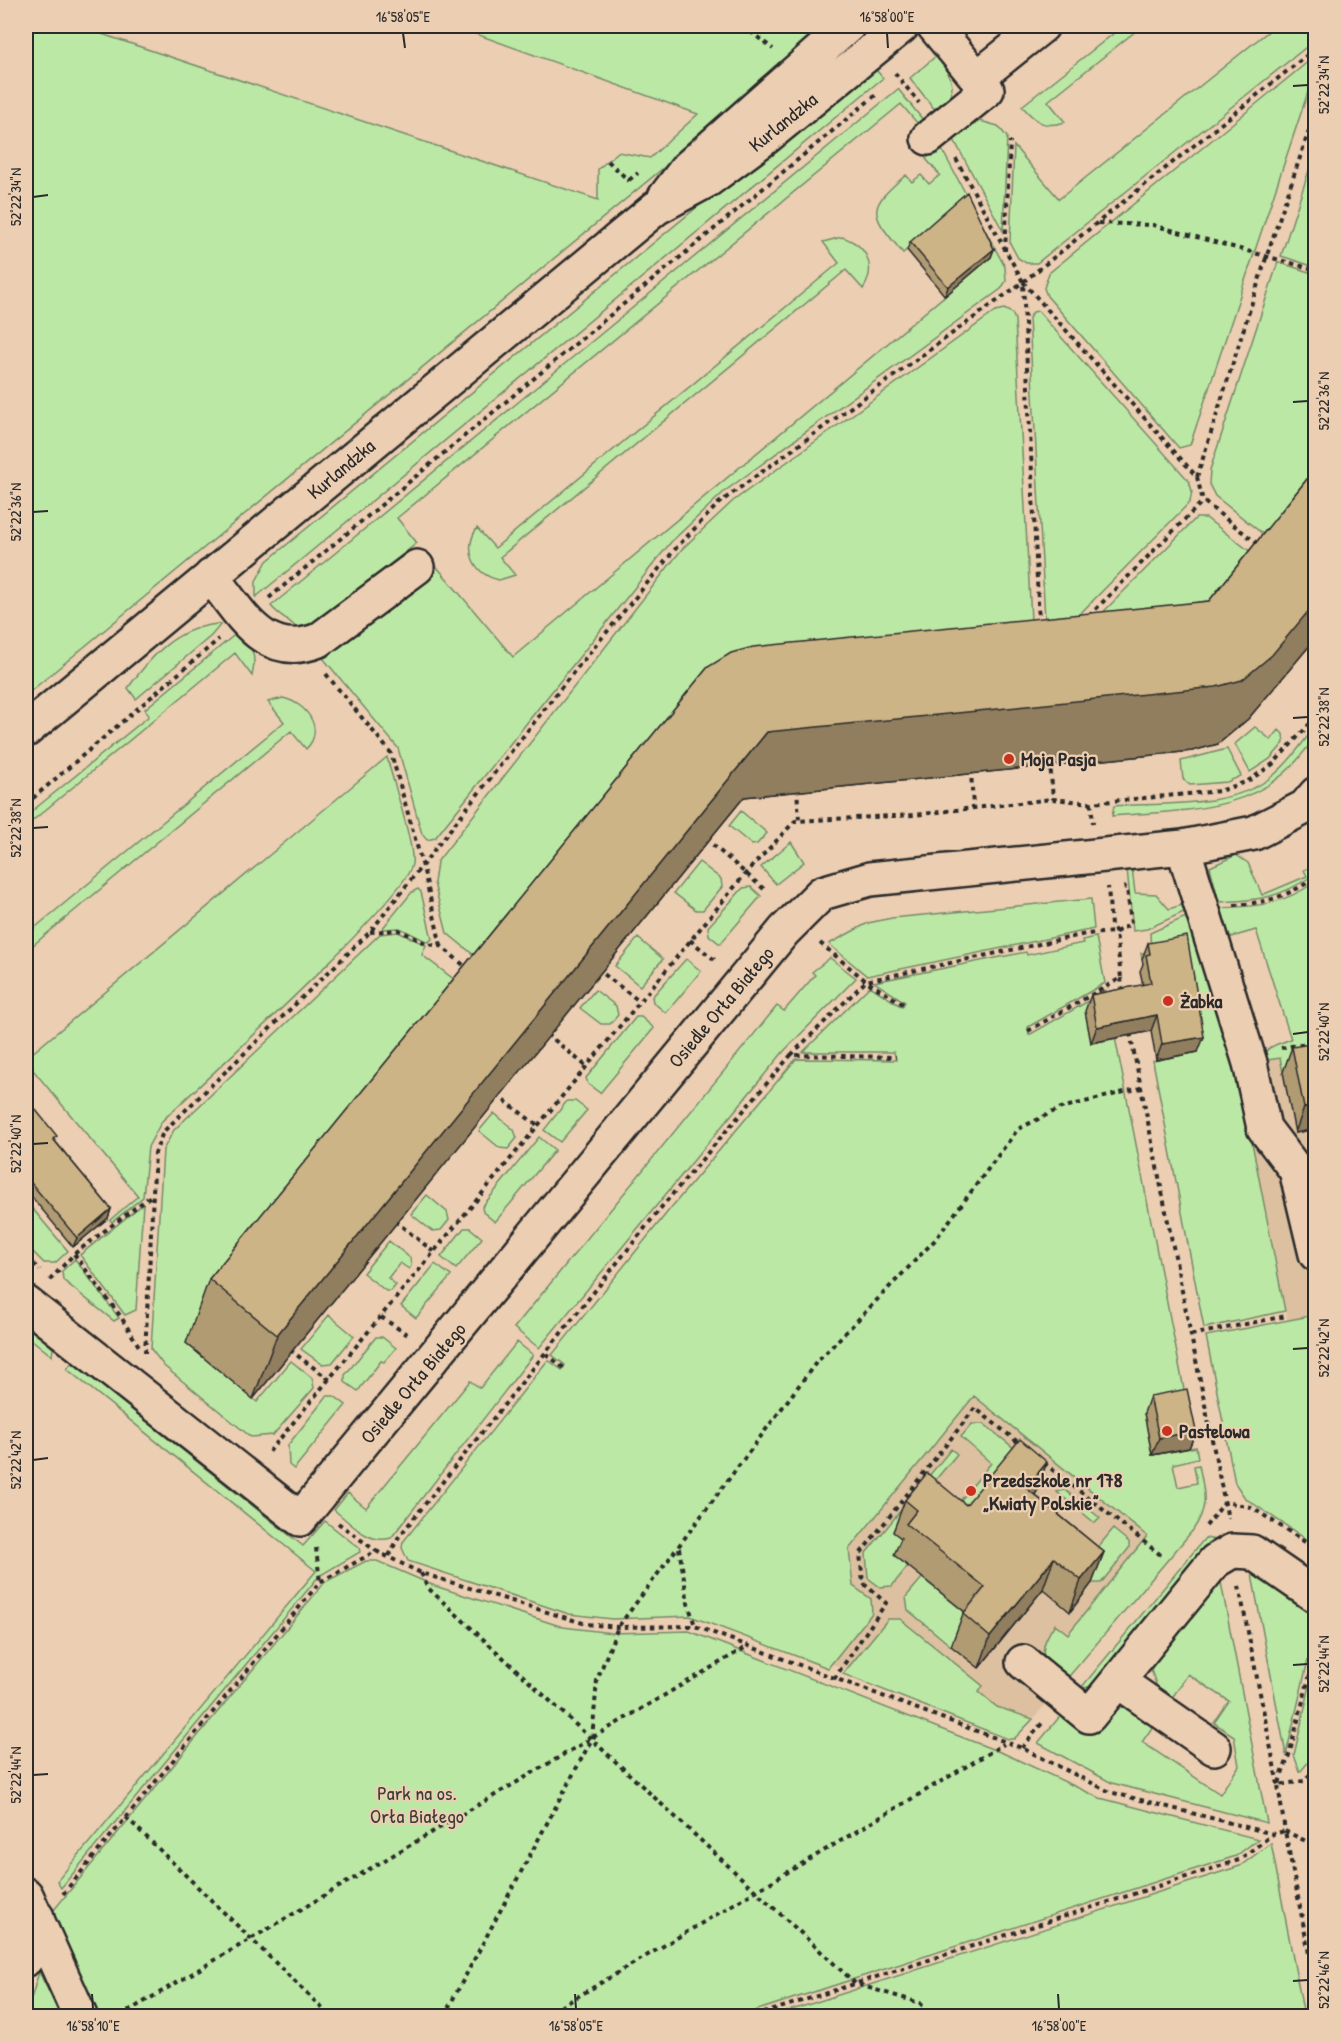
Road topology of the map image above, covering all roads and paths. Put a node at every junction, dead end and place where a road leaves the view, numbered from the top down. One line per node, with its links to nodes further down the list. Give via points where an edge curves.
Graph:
1 (848, 26): 14 (street, Kurlandzka, via 687,168)
2 (902, 26): 14 (street, Kurlandzka, via 718,173)
3 (934, 26): 4 (street, via 977,78)
4 (1042, 26)
5 (1316, 48): 15 (path)
6 (906, 70): 7 (path)
7 (898, 77): 8 (path); 12 (path)
8 (889, 84)
9 (987, 90): 12 (street)
10 (880, 92): 25 (path)
11 (1316, 110): 17 (path)
12 (934, 133): 16 (path)
13 (1010, 141): 16 (path)
14 (656, 208): 24 (street, Kurlandzka)
15 (1098, 223): 17 (path, via 1153,225); 19 (path)
16 (1005, 251): 19 (path)
17 (1267, 255): 18 (path); 20 (path)
18 (1316, 270)
19 (1023, 282): 20 (path); 27 (path); 46 (path, via 719,503 677,547 568,679)
20 (1197, 477): 21 (path)
21 (1203, 501): 22 (path); 26 (path)
22 (1264, 549)
23 (417, 567): 28 (street, via 319,640)
24 (210, 576): 25 (street); 29 (street, Kurlandzka)
25 (245, 617): 28 (street, via 266,639 282,647); 39 (path)
26 (1082, 622)
27 (1040, 629)
28 (303, 646): 46 (path, via 391,753)
29 (26, 730)
30 (1049, 756): 38 (path)
31 (970, 766): 32 (path); 33 (path); 40 (path)
32 (982, 766)
33 (962, 768)
34 (803, 783): 35 (path)
35 (796, 784): 36 (path); 41 (path)
36 (789, 785)
37 (1316, 794): 45 (street, Osiedle Orła Białego, via 1305,807 1254,833)
38 (1053, 799)
39 (26, 804)
40 (974, 808)
41 (799, 821)
42 (709, 829): 43 (path)
43 (703, 837): 44 (path); 49 (path)
44 (698, 843)
45 (1183, 847): 76 (street, via 1250,1063 1264,1128); 93 (street, Osiedle Orła Białego, via 870,879 822,893 784,931)
46 (423, 867): 52 (path); 55 (path)
47 (1316, 877): 51 (path, via 1263,903)
48 (1118, 884): 53 (path, via 1127,888 1131,924)
49 (765, 890)
50 (1107, 890): 53 (path, via 1111,926)
51 (1231, 905)
52 (370, 932): 55 (path, via 399,930 427,944); 77 (path, via 164,1132 155,1153)
53 (1116, 932): 60 (path); 61 (path)
54 (813, 937): 61 (path)
55 (441, 946): 59 (path)
56 (602, 960): 57 (path)
57 (595, 968): 58 (path); 63 (path)
58 (591, 973)
59 (474, 974)
60 (1120, 978): 62 (path); 67 (path)
61 (866, 981): 64 (path); 70 (path)
62 (1124, 1000)
63 (639, 1001)
64 (903, 1004)
65 (1128, 1022): 73 (path)
66 (542, 1029): 72 (path)
67 (1028, 1031)
68 (1316, 1041): 69 (path)
69 (1274, 1050)
70 (791, 1055): 71 (path); 88 (path, via 664,1204)
71 (896, 1057)
72 (586, 1066)
73 (1140, 1088): 86 (path); 94 (path, via 1061,1108 1018,1129 935,1240 816,1364)
74 (494, 1092): 75 (path)
75 (537, 1125)
76 (1306, 1168): 83 (street)
77 (153, 1194): 82 (path); 82 (path, via 144,1356 121,1317)
78 (396, 1213): 79 (path)
79 (392, 1218): 80 (path); 81 (path)
80 (387, 1224)
81 (434, 1252)
82 (74, 1254): 84 (path)
83 (1316, 1254)
84 (27, 1304): 93 (street, via 66,1352)
85 (1286, 1316): 86 (path)
86 (1191, 1335): 95 (path)
87 (292, 1341): 90 (path, via 287,1348)
88 (545, 1353): 89 (path); 96 (path, via 398,1538)
89 (564, 1368)
90 (330, 1380)
91 (1022, 1445): 106 (path, via 975,1408 860,1554 863,1583 886,1603)
92 (1040, 1460): 97 (path)
93 (308, 1532): 99 (path)
94 (679, 1547): 101 (path); 102 (path)
95 (1233, 1551): 100 (street, via 1252,1552); 107 (street, via 1215,1561); 114 (path)
96 (389, 1556): 98 (path); 99 (path, via 376,1551)
97 (1162, 1556)
98 (421, 1573): 102 (path, via 564,1619); 109 (path, via 428,1588)
99 (320, 1582): 115 (path)
100 (1316, 1596)
101 (695, 1626): 102 (path); 103 (path)
102 (618, 1627): 109 (path, via 597,1680)
103 (748, 1646): 106 (path); 109 (path)
104 (1316, 1651): 114 (path)
105 (1023, 1662): 107 (street, via 1089,1716)
106 (834, 1679): 110 (path)
107 (1118, 1681): 112 (street)
108 (1046, 1718): 111 (path)
109 (592, 1738): 119 (path); 121 (path); 128 (path)
110 (1005, 1744): 111 (path); 119 (path)
111 (1022, 1748): 117 (path, via 1110,1792)
112 (1214, 1748)
113 (1316, 1768): 114 (path, via 1304,1781)
114 (1278, 1785): 116 (path)
115 (126, 1817): 120 (path, via 63,1893); 121 (path)
116 (1285, 1831): 117 (path); 118 (path); 124 (path)
117 (1273, 1834): 123 (path, via 1239,1860)
118 (1316, 1846)
119 (757, 1891): 123 (path); 129 (path)
120 (31, 1906): 122 (street); 125 (street)
121 (252, 1940): 126 (path); 127 (path)
122 (26, 1959)
123 (856, 1984): 130 (path); 131 (path, via 920,2003)
124 (1316, 1989)
125 (80, 2016)
126 (120, 2016)
127 (330, 2016)
128 (444, 2016)
129 (545, 2016)
130 (755, 2016)
131 (932, 2016)

